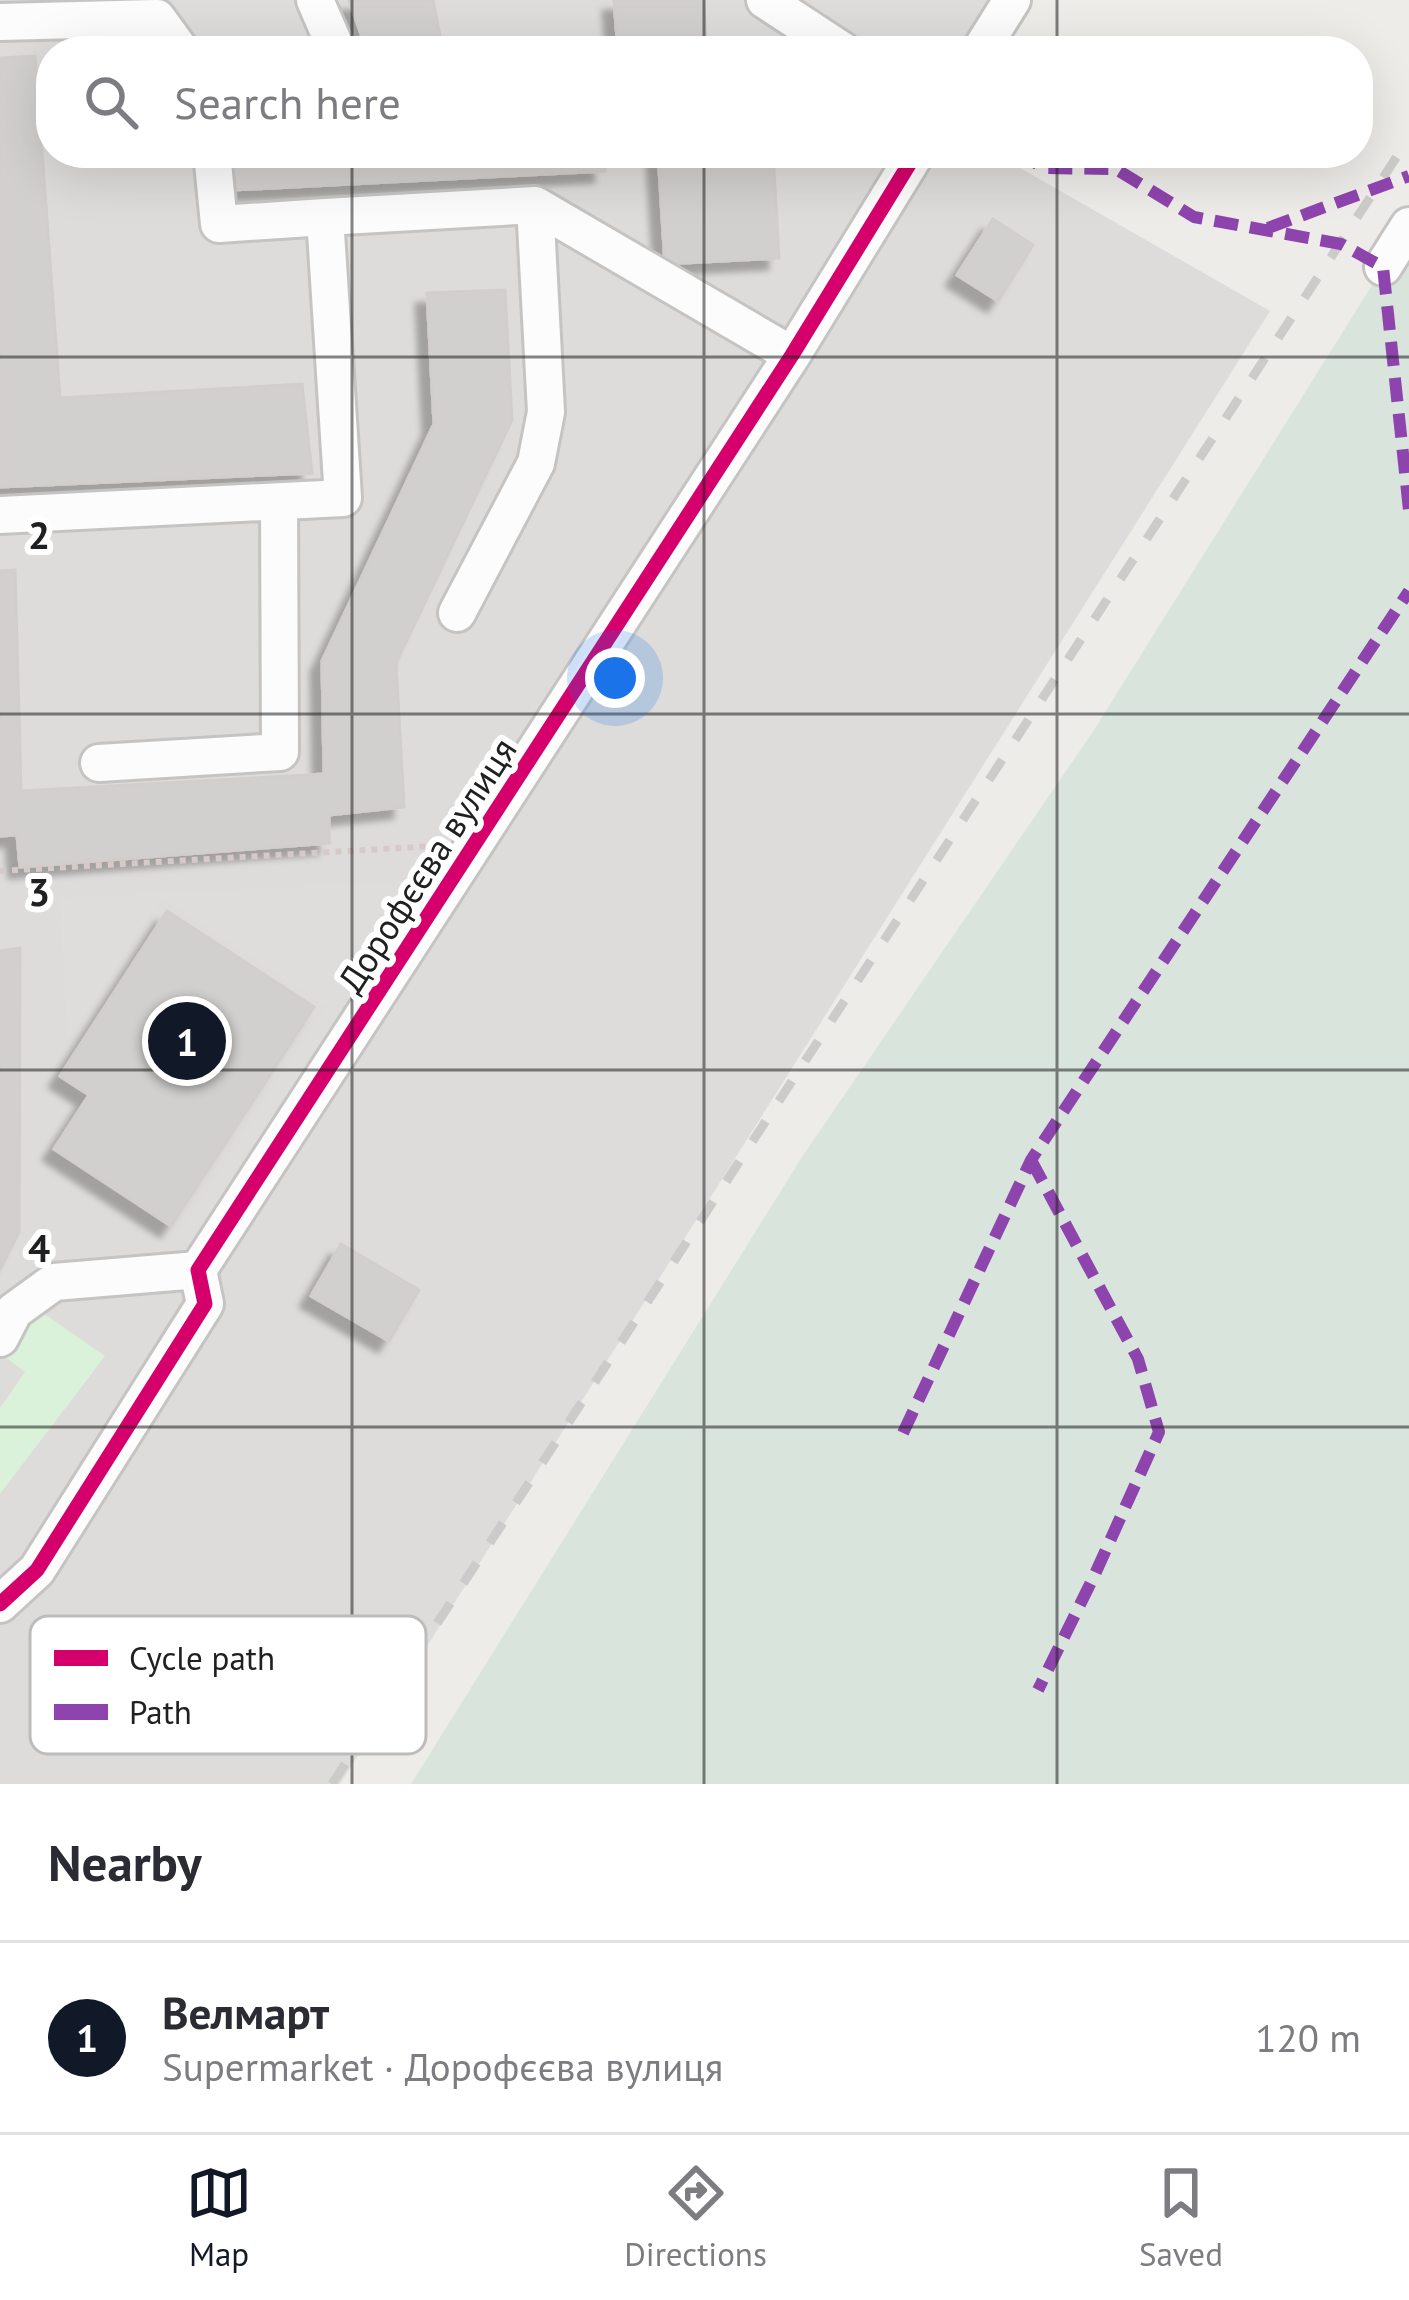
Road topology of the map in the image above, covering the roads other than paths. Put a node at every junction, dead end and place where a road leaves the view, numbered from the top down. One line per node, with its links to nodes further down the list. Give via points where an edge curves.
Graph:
1 (315, 0): 7 (street)
2 (765, 0): 8 (street)
3 (1012, 0): 9 (street)
4 (157, 9): 5 (street); 6 (street)
5 (0, 22)
6 (172, 36)
7 (331, 36)
8 (820, 36)
9 (989, 36)
10 (213, 168): 13 (street, via 219,224)
11 (907, 168): 16 (street, Дорофєєва вулиця)
12 (535, 205): 13 (street); 16 (street); 19 (street, via 546,412 536,463)
13 (325, 217): 17 (street, via 343,498)
14 (1409, 226): 15 (street)
15 (1383, 267)
16 (792, 356): 21 (street, Дорофєєва вулиця)
17 (279, 502): 18 (street); 20 (street, via 280,752)
18 (0, 514)
19 (457, 614)
20 (99, 763)
21 (198, 1270): 22 (street, via 54,1282 14,1311); 23 (street, Дорофєєва вулиця, via 205,1304 37,1570)
22 (0, 1338)
23 (0, 1604)

